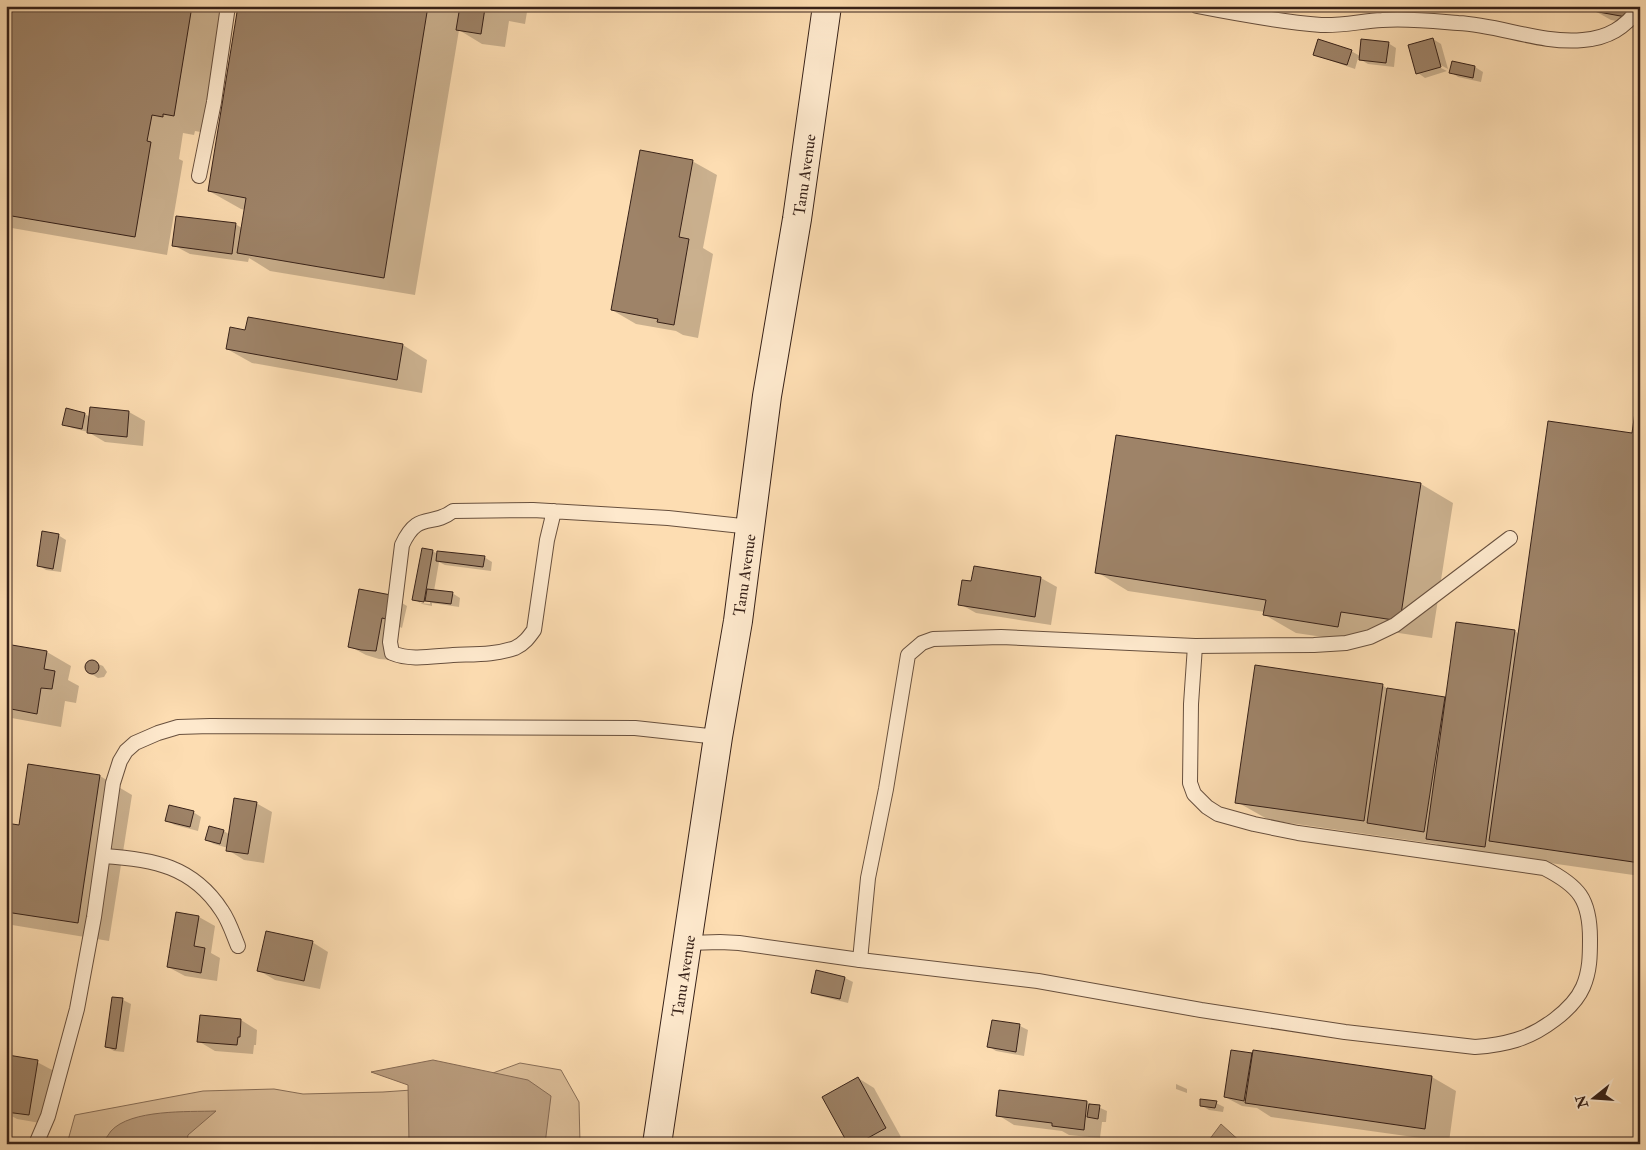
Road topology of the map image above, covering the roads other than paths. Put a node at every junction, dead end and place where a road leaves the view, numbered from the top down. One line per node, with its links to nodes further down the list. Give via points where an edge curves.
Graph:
1 (228, 6): 5 (lane)
2 (828, 6): 7 (street, Tanu Avenue, via 798,219 767,396)
3 (1197, 6): 4 (lane, via 1321,25 1384,20 1461,23 1532,36 1582,40 1617,31)
4 (1640, 7)
5 (199, 176)
6 (554, 512): 6 (lane, via 534,630 526,640 516,648 491,654 416,658 392,653 390,642 402,545 415,525 453,511); 7 (lane, via 668,518)
7 (751, 527): 10 (street, Tanu Avenue)
8 (1510, 538): 9 (lane, via 1395,625 1370,637 1346,643 1314,645)
9 (1195, 646): 14 (lane, via 1001,637 933,639 916,646 908,655 868,878); 14 (lane, via 1190,783 1194,794 1218,814 1254,824 1544,868 1565,878 1585,902 1590,918 1590,963 1579,996 1570,1006 1539,1030 1524,1037 1475,1047 1345,1032 1038,981)
10 (718, 737): 11 (lane, via 626,727 178,727 158,732 135,744 120,761 113,783); 12 (street, Tanu Avenue)
11 (103, 856): 13 (lane, via 150,861 195,879 223,911); 15 (lane, via 77,1009 48,1116)
12 (688, 943): 14 (lane, via 739,943); 16 (street, Tanu Avenue)
13 (238, 946)
14 (860, 960)
15 (36, 1144)
16 (657, 1144)

